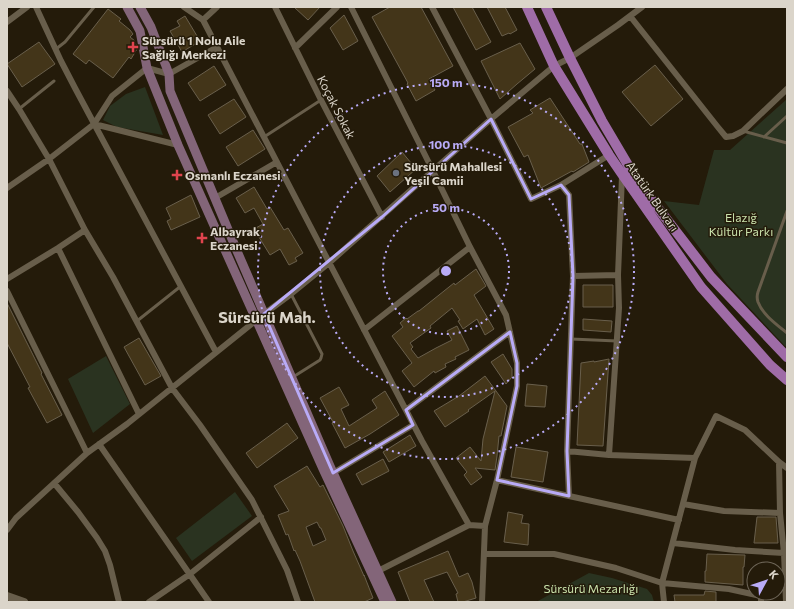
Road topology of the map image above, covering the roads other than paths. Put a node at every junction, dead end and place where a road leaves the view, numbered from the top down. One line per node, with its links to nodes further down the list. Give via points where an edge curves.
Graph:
1 (27, 7): 17 (street)
2 (36, 7): 20 (street)
3 (94, 7): 20 (lane)
4 (127, 7): 23 (main road, via 140,31)
5 (140, 7): 24 (main road)
6 (184, 7): 16 (street)
7 (217, 7): 16 (street)
8 (275, 7): 19 (street, Koçak Sokak)
9 (337, 7): 19 (street)
10 (351, 7): 41 (street)
11 (432, 7): 31 (street)
12 (527, 7): 22 (main road, Atatürk Bulvarı)
13 (546, 7): 21 (main road, Atatürk Bulvarı)
14 (642, 7): 15 (street)
15 (630, 16): 21 (street); 33 (street, via 726,137)
16 (203, 20): 18 (street)
17 (7, 22)
18 (217, 47): 24 (street); 34 (street)
19 (295, 48): 28 (street, Koçak Sokak)
20 (56, 49): 32 (street)
21 (570, 58): 22 (street); 66 (main road, Atatürk Bulvarı, via 602,121 638,182 712,277)
22 (554, 66): 31 (street); 38 (main road, Atatürk Bulvarı)
23 (146, 68): 24 (street); 32 (street, via 112,96); 37 (main road)
24 (168, 74): 45 (main road, via 170,91)
25 (54, 81): 29 (lane)
26 (787, 89): 33 (street)
27 (8, 94): 29 (street)
28 (320, 100): 34 (lane); 47 (street, Koçak Sokak)
29 (19, 109): 39 (street)
30 (787, 116): 35 (lane)
31 (492, 119): 41 (street); 43 (street, via 531,200)
32 (94, 124): 37 (street); 39 (street); 55 (street)
33 (742, 131): 35 (lane)
34 (264, 137): 40 (street)
35 (764, 137): 36 (lane)
36 (787, 144)
37 (178, 145): 58 (main road)
38 (609, 155): 42 (main road, Atatürk Bulvarı); 43 (street)
39 (49, 158): 44 (street); 48 (street)
40 (277, 162): 45 (street); 51 (street)
41 (433, 170): 47 (street); 49 (street)
42 (622, 174): 52 (street); 68 (main road, Atatürk Bulvarı, via 701,287)
43 (561, 185): 53 (street, via 569,195)
44 (7, 188)
45 (215, 198): 58 (main road)
46 (787, 211): 62 (lane, via 757,300 765,313)
47 (382, 217): 51 (street)
48 (85, 230): 50 (street); 59 (street)
49 (470, 247): 60 (street); 61 (street, via 506,315)
50 (58, 248): 54 (street); 71 (street)
51 (329, 262): 57 (street); 60 (street)
52 (618, 275): 53 (street); 64 (street)
53 (573, 276): 63 (street)
54 (7, 279)
55 (181, 286): 59 (lane); 65 (street)
56 (7, 291): 75 (street)
57 (291, 294): 58 (street); 67 (lane, via 322,354 320,360)
58 (261, 317): 65 (street); 67 (main road); 103 (main road, via 323,469)
59 (136, 321): 69 (street)
60 (364, 330): 70 (street)
61 (510, 332): 70 (street); 81 (street, via 517,363 517,386)
62 (787, 333)
63 (571, 339): 64 (lane); 74 (street)
64 (616, 341): 76 (street)
65 (216, 352): 69 (street)
66 (787, 357)
67 (292, 378): 80 (main road)
68 (787, 380)
69 (172, 388): 71 (street); 86 (street, via 221,454)
70 (406, 410): 72 (street)
71 (139, 414): 73 (street)
72 (414, 425): 80 (street); 88 (street)
73 (99, 444): 75 (street); 95 (street)
74 (567, 451): 76 (street); 83 (street)
75 (87, 453): 82 (street)
76 (609, 455): 77 (street)
77 (695, 458): 78 (street, via 716,416 745,430); 84 (street)
78 (779, 462): 79 (street); 85 (street)
79 (787, 468)
80 (333, 473): 94 (main road)
81 (497, 480): 83 (street); 89 (street)
82 (54, 483): 90 (street, via 16,518); 99 (street, via 105,551)
83 (569, 496): 87 (street)
84 (683, 504): 85 (street, via 724,511); 87 (street)
85 (780, 513): 92 (street)
86 (261, 517): 95 (street); 102 (street, via 287,570)
87 (680, 520): 91 (street)
88 (469, 525): 89 (street); 94 (street)
89 (485, 526): 93 (street)
90 (7, 530)
91 (673, 543): 92 (street); 96 (street)
92 (784, 553): 108 (street)
93 (484, 554): 96 (street, via 554,554 616,568); 105 (street)
94 (378, 571): 104 (main road)
95 (190, 574): 100 (street); 101 (street)
96 (662, 583): 106 (street); 107 (street, via 729,589 761,596)
97 (7, 596): 98 (street)
98 (24, 602)
99 (119, 602)
100 (149, 602)
101 (209, 602)
102 (298, 602)
103 (385, 602)
104 (392, 602)
105 (482, 602)
106 (664, 602)
107 (761, 602)
108 (786, 602)

